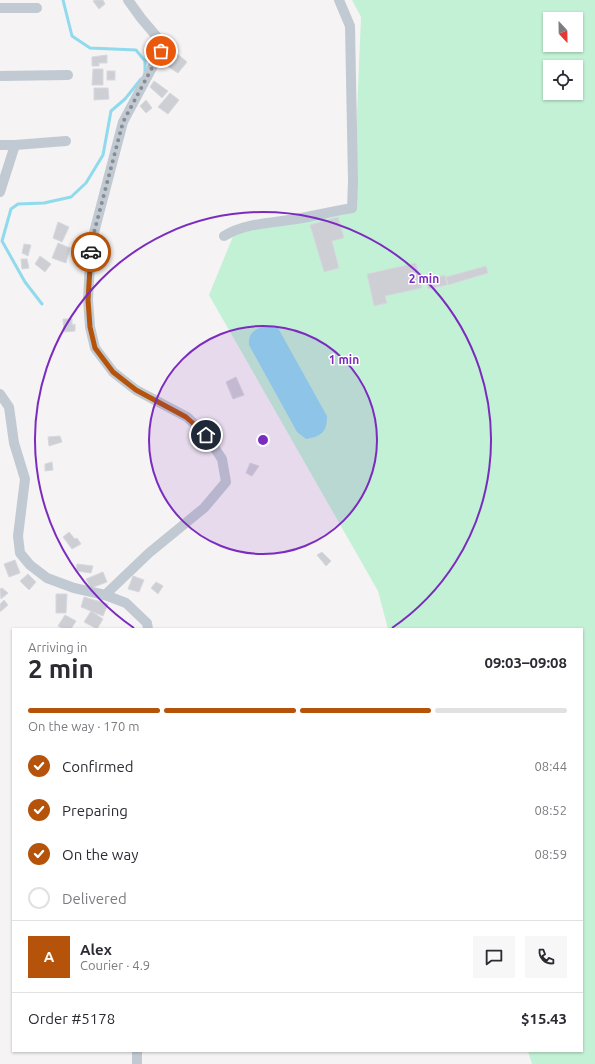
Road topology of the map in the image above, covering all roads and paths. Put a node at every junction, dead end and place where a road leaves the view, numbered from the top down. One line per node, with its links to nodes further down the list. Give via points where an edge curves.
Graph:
1 (128, 0): 13 (street, via 157,37 161,51 123,122 91,244 88,300 90,327 95,348 113,372 136,390 186,417 206,435 222,459 226,482 204,508)
2 (339, 0): 11 (street, via 350,26 352,208 245,227)
3 (0, 8): 4 (street)
4 (37, 8)
5 (68, 75): 6 (street)
6 (0, 76)
7 (66, 140): 9 (street)
8 (0, 145): 9 (street)
9 (15, 145): 10 (street)
10 (0, 192)
11 (224, 236)
12 (0, 394): 13 (street, via 9,407 14,443 25,479 18,536 20,553 30,565 47,578 74,588)
13 (105, 595): 14 (street, via 126,603 147,623)
14 (148, 628)
15 (137, 1052): 16 (street)
16 (137, 1064)

